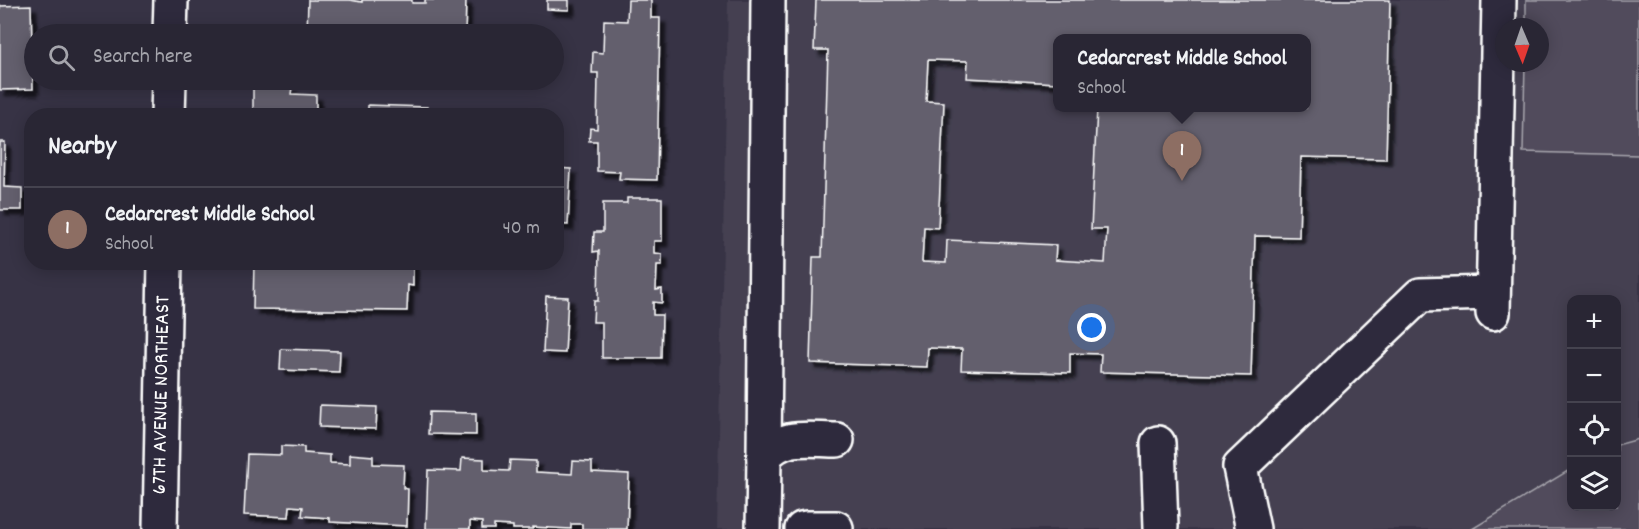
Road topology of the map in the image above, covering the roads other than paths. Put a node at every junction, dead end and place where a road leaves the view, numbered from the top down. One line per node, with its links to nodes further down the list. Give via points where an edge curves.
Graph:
1 (171, 0): 4 (main road)
2 (768, 0): 10 (main road)
3 (1499, 0): 16 (main road, via 1493,304 1420,295 1240,467)
4 (170, 24)
5 (169, 90): 6 (main road)
6 (168, 108)
7 (165, 270): 13 (main road, 67TH AVENUE NORTHEAST)
8 (837, 440): 10 (main road, via 786,440)
9 (1158, 443): 11 (main road)
10 (764, 457): 14 (main road)
11 (1161, 527)
12 (836, 528): 15 (main road)
13 (160, 529)
14 (763, 529)
15 (802, 529)
16 (1253, 529)

